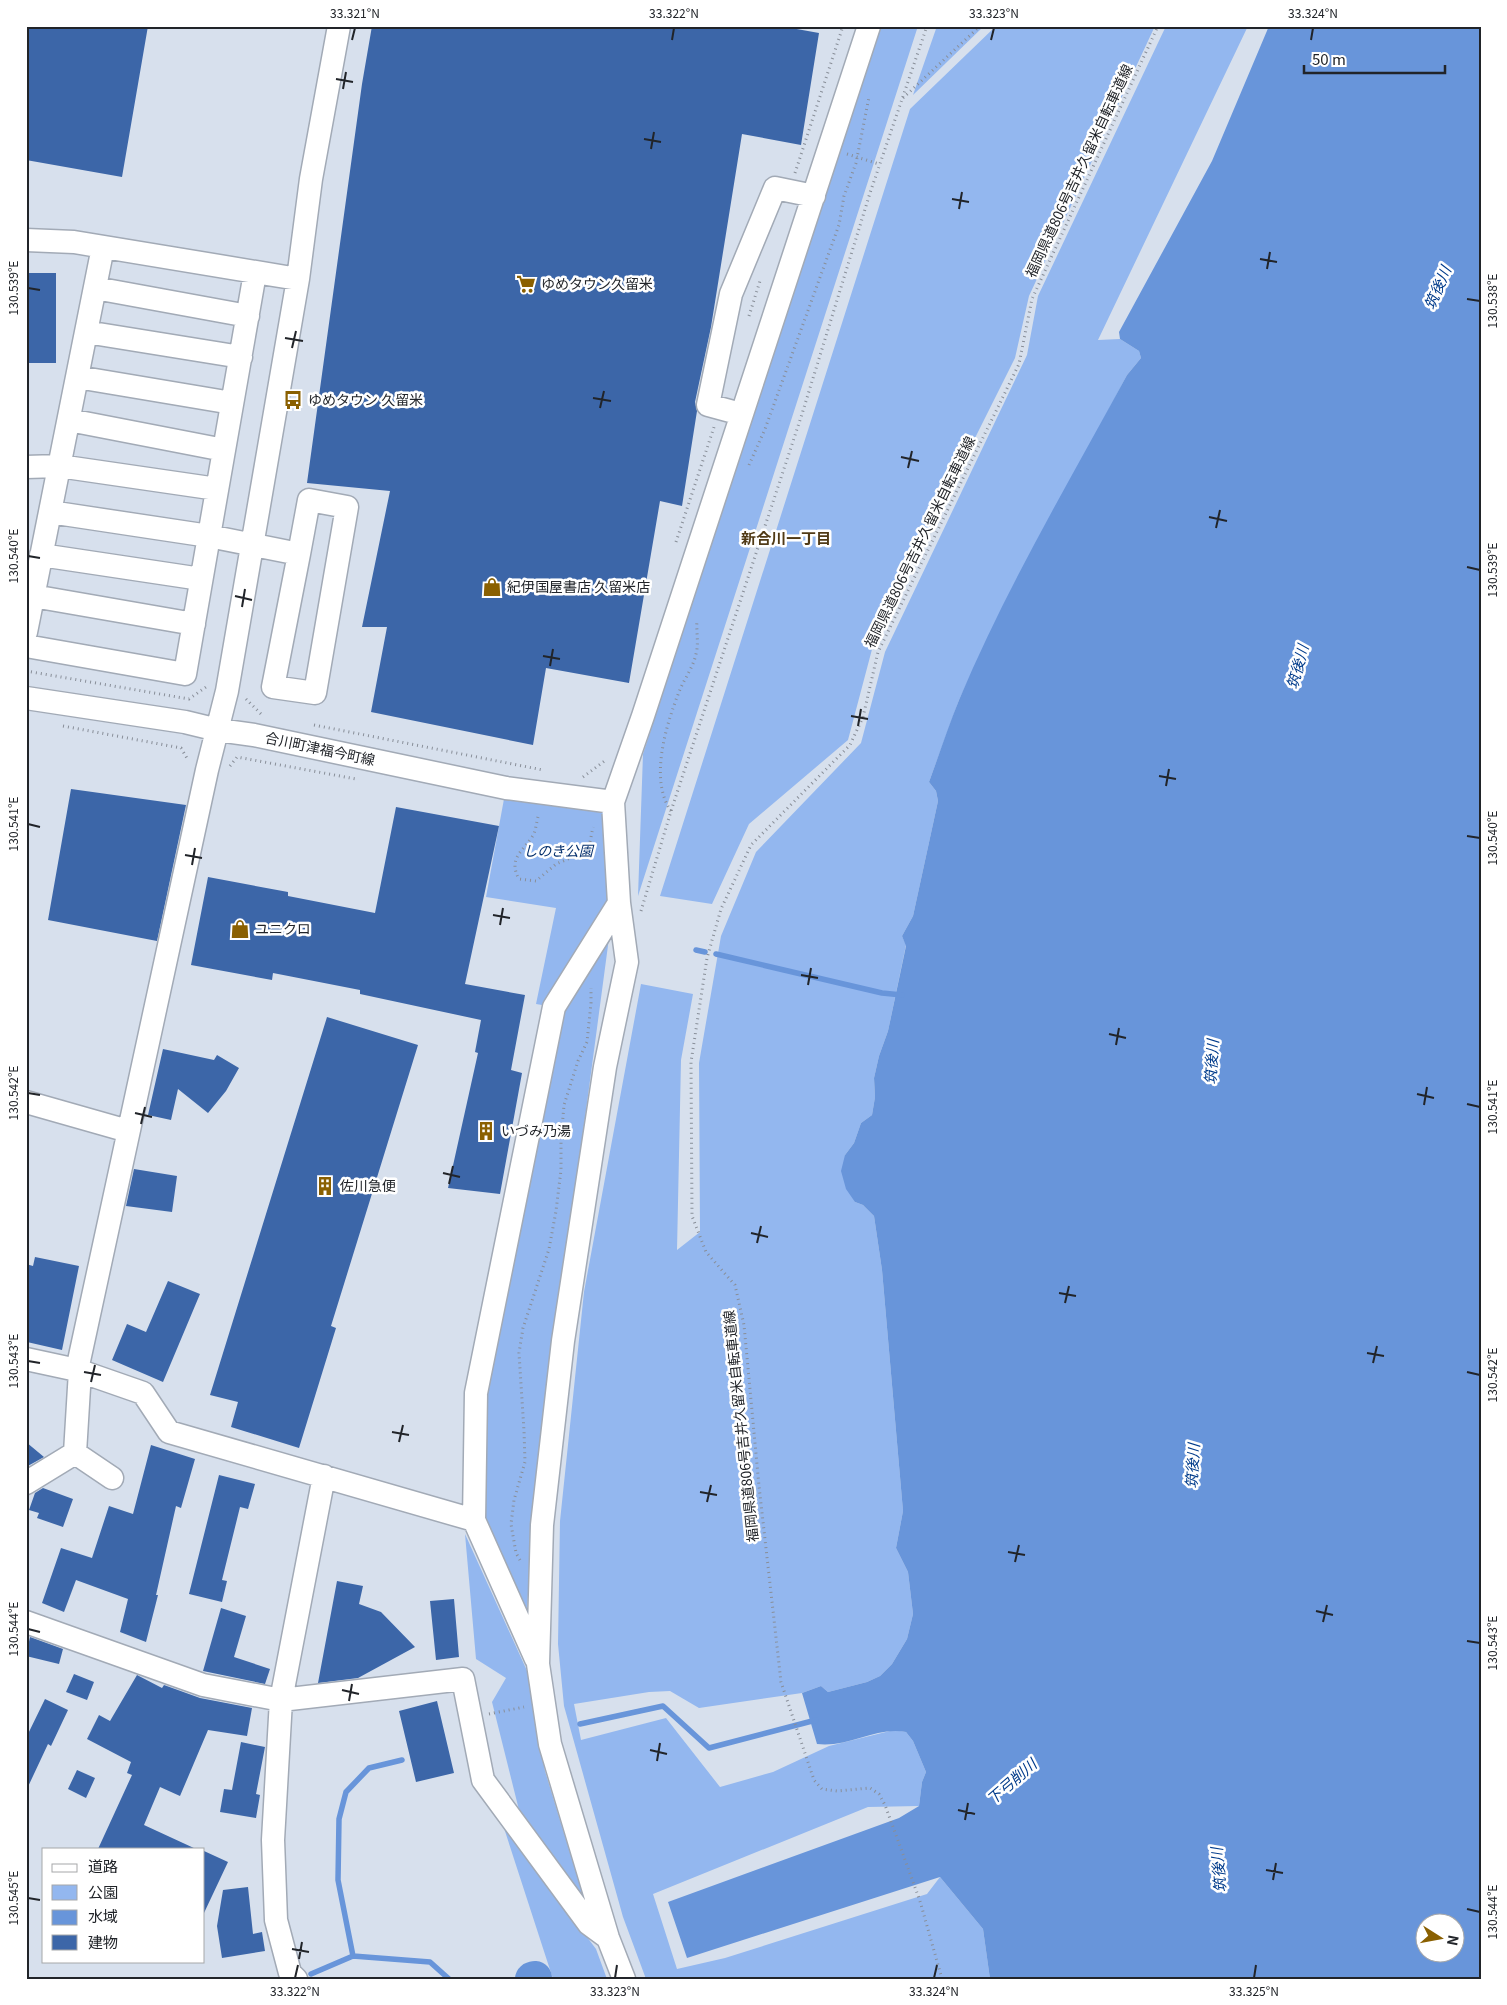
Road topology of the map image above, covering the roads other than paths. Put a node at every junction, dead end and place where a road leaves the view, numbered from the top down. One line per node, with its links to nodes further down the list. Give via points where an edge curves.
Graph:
1 (339, 26): 7 (street, via 311,179)
2 (869, 26): 3 (street)
3 (814, 196): 14 (street); 14 (street, via 775,188 730,294 708,405)
4 (26, 240): 5 (street)
5 (103, 247): 6 (street); 8 (street)
6 (255, 273): 7 (street); 9 (street)
7 (298, 279): 22 (street)
8 (95, 288): 9 (street); 10 (street)
9 (248, 316): 11 (street)
10 (86, 332): 11 (street); 12 (street)
11 (240, 357): 13 (street)
12 (77, 377): 13 (street); 15 (street)
13 (232, 402): 16 (street)
14 (741, 414): 32 (street)
15 (68, 420): 16 (street); 17 (street)
16 (224, 450): 19 (street)
17 (59, 466): 18 (street); 19 (street); 20 (street)
18 (26, 467)
19 (217, 490): 21 (street)
20 (50, 512): 21 (street); 24 (street)
21 (209, 536): 22 (street); 25 (street)
22 (251, 545): 23 (street); 31 (street, via 229,683)
23 (299, 554): 23 (street, via 309,500 347,507 315,693 273,687)
24 (41, 555): 25 (street); 26 (street)
25 (201, 579): 27 (street)
26 (34, 596): 27 (street); 28 (street)
27 (194, 624): 29 (street, via 185,674)
28 (26, 632)
29 (26, 646)
30 (26, 698): 31 (street, 合川町津福今町線)
31 (218, 730): 32 (street, 合川町津福今町線, via 506,788); 35 (street)
32 (613, 802): 33 (street)
33 (619, 903): 42 (street, via 554,1007 476,1393); 44 (street, via 626,962 605,1067 563,1341 542,1525)
34 (26, 1102): 35 (street)
35 (128, 1131): 37 (street)
36 (26, 1359): 37 (street)
37 (78, 1371): 38 (street); 39 (street, via 142,1393 169,1432)
38 (76, 1453): 40 (street); 41 (street)
39 (324, 1476): 42 (street); 45 (street)
40 (112, 1478)
41 (26, 1482)
42 (474, 1520): 44 (street)
43 (26, 1622): 45 (street, via 203,1686)
44 (538, 1664): 46 (street, via 550,1744)
45 (281, 1700): 46 (street, via 463,1679 483,1780 589,1924); 47 (street, via 273,1840 275,1900 276,1920)
46 (608, 1938): 48 (street)
47 (293, 1976)
48 (624, 1979)

